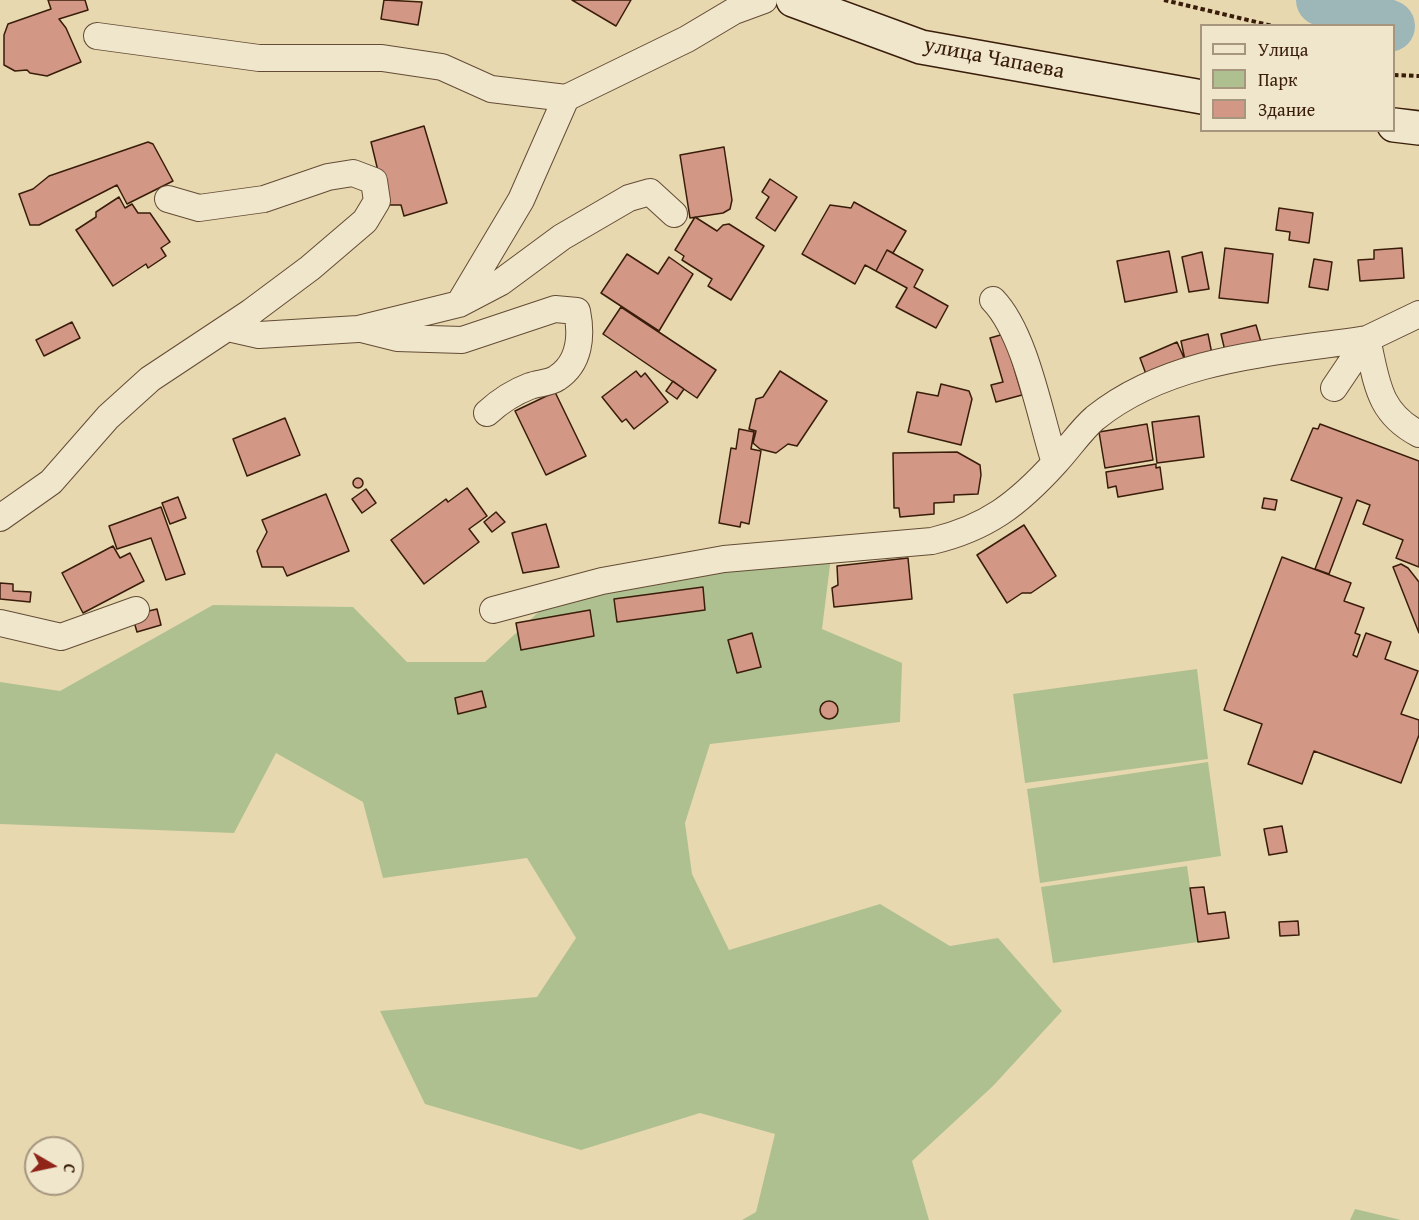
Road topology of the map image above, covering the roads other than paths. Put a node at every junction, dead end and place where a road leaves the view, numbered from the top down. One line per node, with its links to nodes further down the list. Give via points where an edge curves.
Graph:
1 (764, 0): 5 (street, via 734,11 687,39)
2 (793, 0): 4 (street, улица Чапаева, via 921,47)
3 (97, 36): 5 (street, via 259,58 382,58 442,67 490,89)
4 (1200, 97)
5 (566, 98): 11 (street, via 521,200)
6 (1395, 125): 7 (street)
7 (1419, 129)
8 (168, 199): 13 (street, via 199,208 264,199 328,177 353,173 374,181 377,201 365,221 310,268)
9 (674, 214): 11 (street, via 650,192 629,198 562,237 501,282)
10 (993, 300): 19 (street, via 1006,314)
11 (459, 304): 14 (street)
12 (1419, 314): 15 (street)
13 (228, 328): 14 (street, via 259,335); 20 (street, via 150,379 108,417 51,482)
14 (358, 328): 17 (street, via 398,338 462,340 555,309 577,311 581,332 575,357 557,378 503,399)
15 (1367, 339): 16 (street); 18 (street, via 1382,400 1404,426); 19 (street, via 1290,348 1209,365 1148,385 1095,419)
16 (1334, 388)
17 (488, 413)
18 (1419, 434)
19 (1055, 463): 22 (street, via 999,515 964,534 932,541 724,559 602,581)
20 (0, 518)
21 (136, 610): 23 (street, via 61,637)
22 (493, 610)
23 (0, 623)

